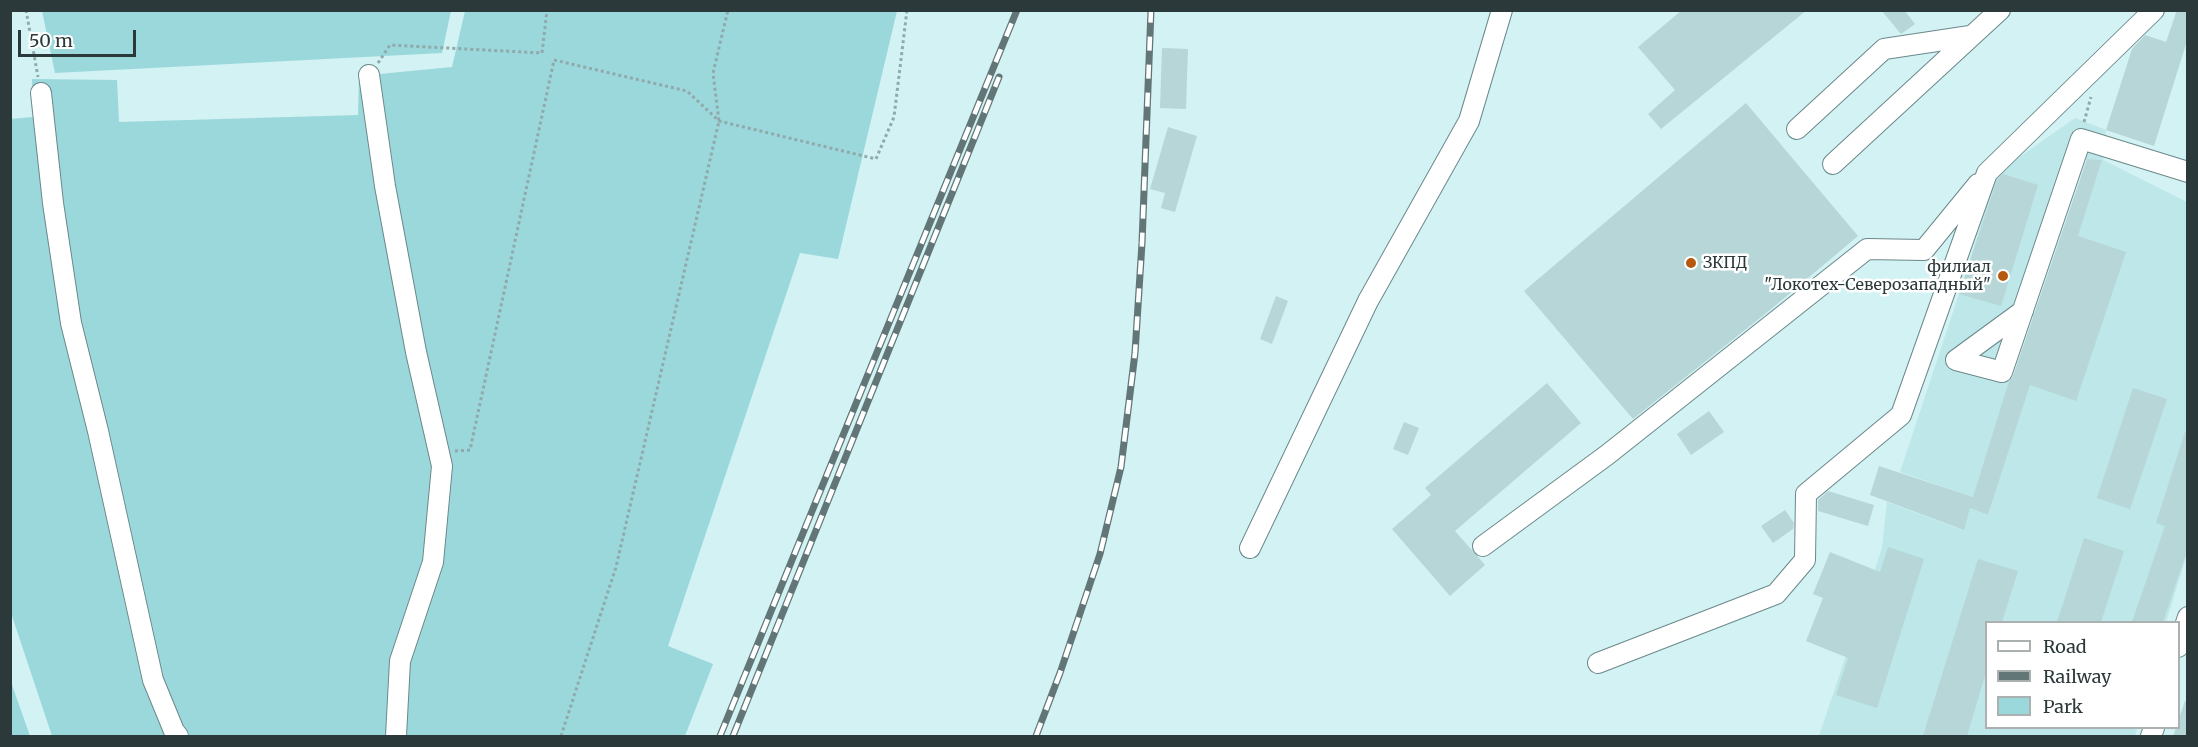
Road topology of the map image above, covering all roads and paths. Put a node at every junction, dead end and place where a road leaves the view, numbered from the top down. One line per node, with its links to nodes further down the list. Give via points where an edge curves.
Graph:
1 (26, 10): 11 (path)
2 (547, 10): 9 (path, via 542,54 390,45)
3 (728, 10): 12 (path, via 713,73)
4 (907, 10): 12 (path, via 894,117 876,159)
5 (1502, 10): 21 (lane, via 1469,121 1368,301)
6 (2000, 10): 8 (lane)
7 (2154, 10): 17 (lane)
8 (1970, 36): 13 (lane, via 1884,49); 15 (lane)
9 (369, 75): 19 (lane, via 413,341)
10 (2092, 92): 14 (path)
11 (41, 93): 25 (lane, via 71,323 153,680)
12 (719, 121): 19 (path, via 687,91 554,60 470,450); 27 (path, via 616,567)
13 (1797, 129)
14 (2081, 139): 16 (lane); 18 (lane)
15 (1833, 164)
16 (2187, 172)
17 (1987, 173): 20 (lane, via 1924,250 1867,249 1607,454); 24 (lane, via 1901,415 1806,494 1804,560 1776,594)
18 (2023, 311)
19 (438, 452): 26 (lane, via 441,466 433,562 400,661)
20 (1483, 546)
21 (1250, 548)
22 (2187, 617): 23 (lane)
23 (2180, 640)
24 (1598, 663)
25 (178, 736)
26 (396, 736)
27 (561, 736)

